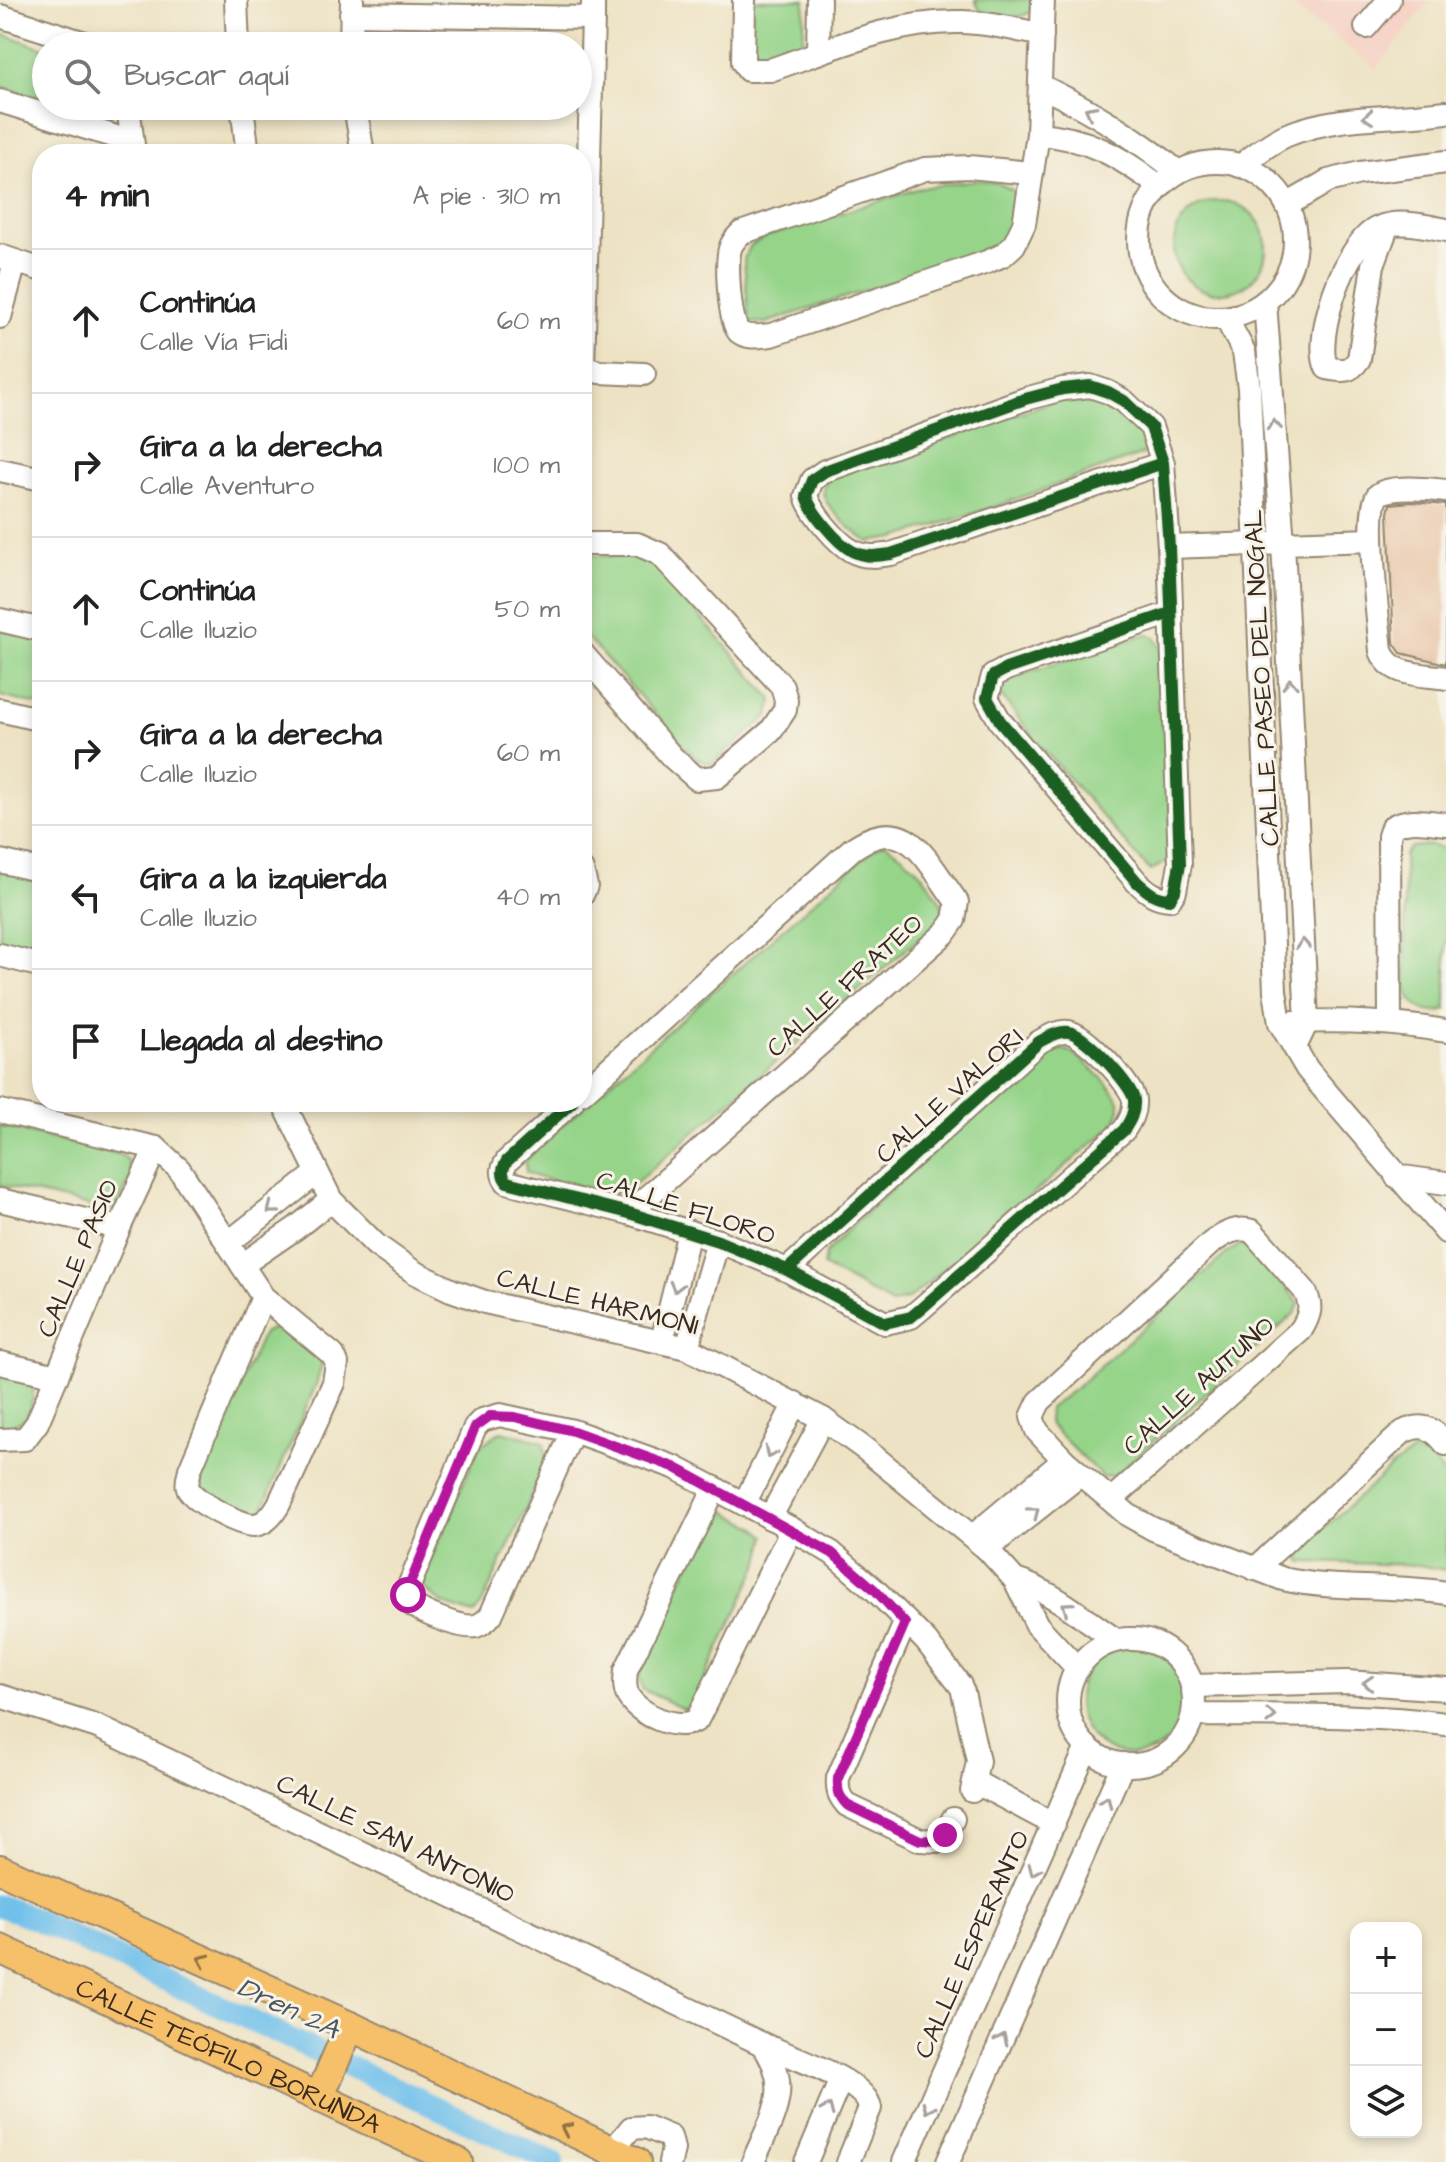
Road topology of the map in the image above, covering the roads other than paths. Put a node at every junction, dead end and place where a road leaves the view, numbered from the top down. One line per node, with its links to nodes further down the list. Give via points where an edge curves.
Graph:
1 (236, 0): 12 (street)
2 (744, 0): 16 (street, via 743,62 748,70 770,70)
3 (819, 0): 16 (street)
4 (1043, 0): 15 (street)
5 (1389, 0): 10 (street)
6 (352, 7): 7 (street); 13 (street)
7 (593, 9): 14 (street)
8 (960, 11): 15 (street); 16 (street)
9 (0, 16): 11 (street)
10 (1366, 27)
11 (50, 32)
12 (237, 32)
13 (351, 32)
14 (592, 32)
15 (1042, 35): 17 (street)
16 (818, 53)
17 (1041, 86): 26 (street); 34 (street, one-way to 17, via 1136,138)
18 (0, 101): 19 (street)
19 (32, 112)
20 (1445, 114): 33 (street, one-way to 33, via 1349,119 1311,127 1285,136)
21 (54, 120): 27 (street)
22 (130, 120): 28 (street)
23 (244, 120): 29 (street)
24 (357, 120): 30 (street)
25 (588, 120): 31 (street)
26 (1038, 134): 35 (street); 36 (street, via 1060,135 1105,150)
27 (122, 144)
28 (133, 144)
29 (247, 144)
30 (361, 144)
31 (587, 144)
32 (1446, 162): 37 (street, via 1328,181)
33 (1240, 166): 34 (street, via 1219,162); 37 (street, via 1264,178)
34 (1178, 172): 36 (street)
35 (1031, 173): 35 (street, via 925,169 741,233 728,262 737,330 771,335 1003,255 1021,235)
36 (1160, 187): 44 (street, via 1146,206 1139,229 1139,253 1147,275 1180,309)
37 (1287, 205): 42 (street, via 1294,253 1285,280)
38 (1388, 225): 38 (street, via 1367,235 1341,280 1323,337 1327,368 1345,371 1359,359 1373,265); 39 (street)
39 (1446, 230)
40 (8, 259): 41 (street); 43 (street)
41 (32, 267)
42 (1265, 302): 44 (street); 52 (street, CALLE PASEO DEL NOGAL, one-way to 42)
43 (0, 317)
44 (1226, 318): 54 (street, CALLE PASEO DEL NOGAL, via 1244,352 1248,375)
45 (592, 370): 46 (street)
46 (644, 374)
47 (1163, 463): 47 (street, via 1151,427 1124,401 1090,386 1025,399 825,471 812,480 806,496 810,508 851,551 869,557); 55 (street)
48 (0, 470): 49 (street)
49 (32, 477)
50 (1446, 491): 51 (street, via 1384,491 1375,503)
51 (1372, 540): 52 (street); 60 (street, via 1385,660 1398,671)
52 (1283, 543): 54 (street); 68 (street, CALLE PASEO DEL NOGAL, one-way to 52)
53 (592, 544): 59 (street, via 637,544 660,554 782,686 785,710 771,731 717,777 697,779)
54 (1254, 544): 55 (street); 70 (street, CALLE PASEO DEL NOGAL)
55 (1169, 547): 56 (street)
56 (1171, 613): 56 (street, via 1006,669 993,676 987,698 1000,721 1137,882 1159,899 1170,899 1175,891 1180,864)
57 (0, 620): 58 (street)
58 (32, 628)
59 (592, 665)
60 (1446, 678)
61 (0, 710): 62 (street)
62 (32, 718)
63 (1446, 824): 69 (street, via 1411,820 1392,827 1389,836)
64 (0, 861): 65 (street)
65 (32, 869)
66 (0, 955): 67 (street)
67 (32, 963)
68 (1307, 1022): 69 (street); 70 (street); 72 (street, CALLE PASEO DEL NOGAL)
69 (1390, 1022): 71 (street)
70 (1280, 1023): 72 (street, CALLE PASEO DEL NOGAL)
71 (1446, 1031)
72 (1295, 1047): 79 (street, CALLE PASEO DEL NOGAL)
73 (592, 1084): 83 (street, CALLE FRATEO, via 867,838 881,833 905,838 957,902 944,934)
74 (0, 1111): 77 (street)
75 (288, 1112): 78 (street, CALLE HARMONI)
76 (561, 1112): 83 (street, CALLE FLORO, via 507,1161 502,1169 507,1182)
77 (156, 1148): 84 (street, CALLE PASIO); 88 (street, via 179,1169)
78 (316, 1174): 82 (street, CALLE HARMONI); 88 (street, one-way to 88)
79 (1396, 1176): 80 (street); 86 (street, CALLE PASEO DEL NOGAL)
80 (1446, 1183)
81 (0, 1200): 84 (street)
82 (331, 1200): 89 (street); 93 (street, CALLE HARMONI, via 376,1245 451,1290)
83 (629, 1213): 85 (street, CALLE FLORO)
84 (119, 1228): 96 (street, CALLE PASIO)
85 (689, 1232): 87 (street, CALLE FLORO); 93 (street, one-way to 93)
86 (1446, 1232)
87 (718, 1241): 90 (street, CALLE FLORO); 94 (street)
88 (228, 1243): 89 (street)
89 (242, 1265): 91 (street)
90 (787, 1270): 92 (street, CALLE FLORO); 92 (street, CALLE VALORI, via 1039,1042 1068,1032 1081,1036 1130,1087 1132,1116 1124,1130 911,1317)
91 (263, 1297): 91 (street, via 187,1482 194,1498 244,1524 257,1525 273,1514 334,1383 337,1363)
92 (885, 1323)
93 (662, 1341): 94 (street, CALLE HARMONI)
94 (687, 1348): 97 (street, CALLE HARMONI)
95 (0, 1363): 96 (street)
96 (57, 1376): 100 (street, CALLE PASIO, via 31,1434 16,1441)
97 (795, 1403): 98 (street, CALLE HARMONI); 105 (street, one-way to 105)
98 (823, 1419): 106 (street); 108 (street, CALLE HARMONI)
99 (573, 1431): 99 (street, via 491,1615 466,1627 410,1603 409,1586 475,1427 490,1416 515,1417); 103 (street, via 674,1467)
100 (0, 1440)
101 (1446, 1444): 109 (street, via 1429,1428 1403,1432)
102 (1072, 1468): 104 (street); 104 (street, CALLE AUTUNO, via 1037,1431 1033,1410 1211,1243 1234,1230 1252,1231 1310,1301 1301,1330); 108 (street)
103 (715, 1488): 105 (street); 107 (street, via 626,1670 626,1690 636,1706 669,1723 697,1720)
104 (1111, 1500): 109 (street, via 1139,1523)
105 (744, 1504): 106 (street)
106 (770, 1518): 107 (street)
107 (792, 1529): 112 (street, via 832,1553)
108 (980, 1542): 110 (street, CALLE HARMONI)
109 (1255, 1569): 111 (street, via 1298,1583)
110 (1015, 1580): 113 (street, CALLE HARMONI, one-way to 110, via 1053,1597); 114 (street, CALLE HARMONI, via 1037,1625)
111 (1446, 1593)
112 (905, 1623): 122 (street, via 838,1778 839,1797 929,1842 939,1841); 123 (street, via 926,1641 962,1689 976,1749 974,1786)
113 (1116, 1640): 114 (street, via 1094,1650); 115 (street, via 1163,1647 1181,1664)
114 (1077, 1668): 120 (street, via 1067,1701 1076,1734)
115 (1192, 1686): 116 (street, one-way to 115, via 1347,1682); 118 (street)
116 (1446, 1689)
117 (0, 1696): 127 (street, CALLE SAN ANTONIO, via 98,1727)
118 (1193, 1715): 119 (street, one-way to 119, via 1341,1715); 121 (street, via 1184,1737 1167,1753 1146,1763)
119 (1446, 1724)
120 (1087, 1747): 121 (street); 123 (street, CALLE ESPERANTO)
121 (1123, 1764): 137 (street, one-way to 121)
122 (953, 1819)
123 (1054, 1824): 136 (street, CALLE ESPERANTO, one-way to 136)
124 (0, 1869): 126 (main road, one-way to 124)
125 (0, 1949): 129 (main road, CALLE TEÓFILO BORUNDA)
126 (347, 2034): 129 (main road); 130 (main road, one-way to 126)
127 (762, 2044): 128 (street, CALLE SAN ANTONIO); 133 (street, via 772,2057 780,2087)
128 (841, 2079): 134 (street, one-way to 128); 135 (street, CALLE SAN ANTONIO, via 864,2093 870,2108)
129 (324, 2087): 131 (main road, CALLE TEÓFILO BORUNDA)
130 (624, 2156): 132 (street, via 631,2128 646,2127 670,2137)
131 (458, 2162)
132 (670, 2162)
133 (753, 2162)
134 (806, 2162)
135 (848, 2162)
136 (904, 2162)
137 (948, 2162)

